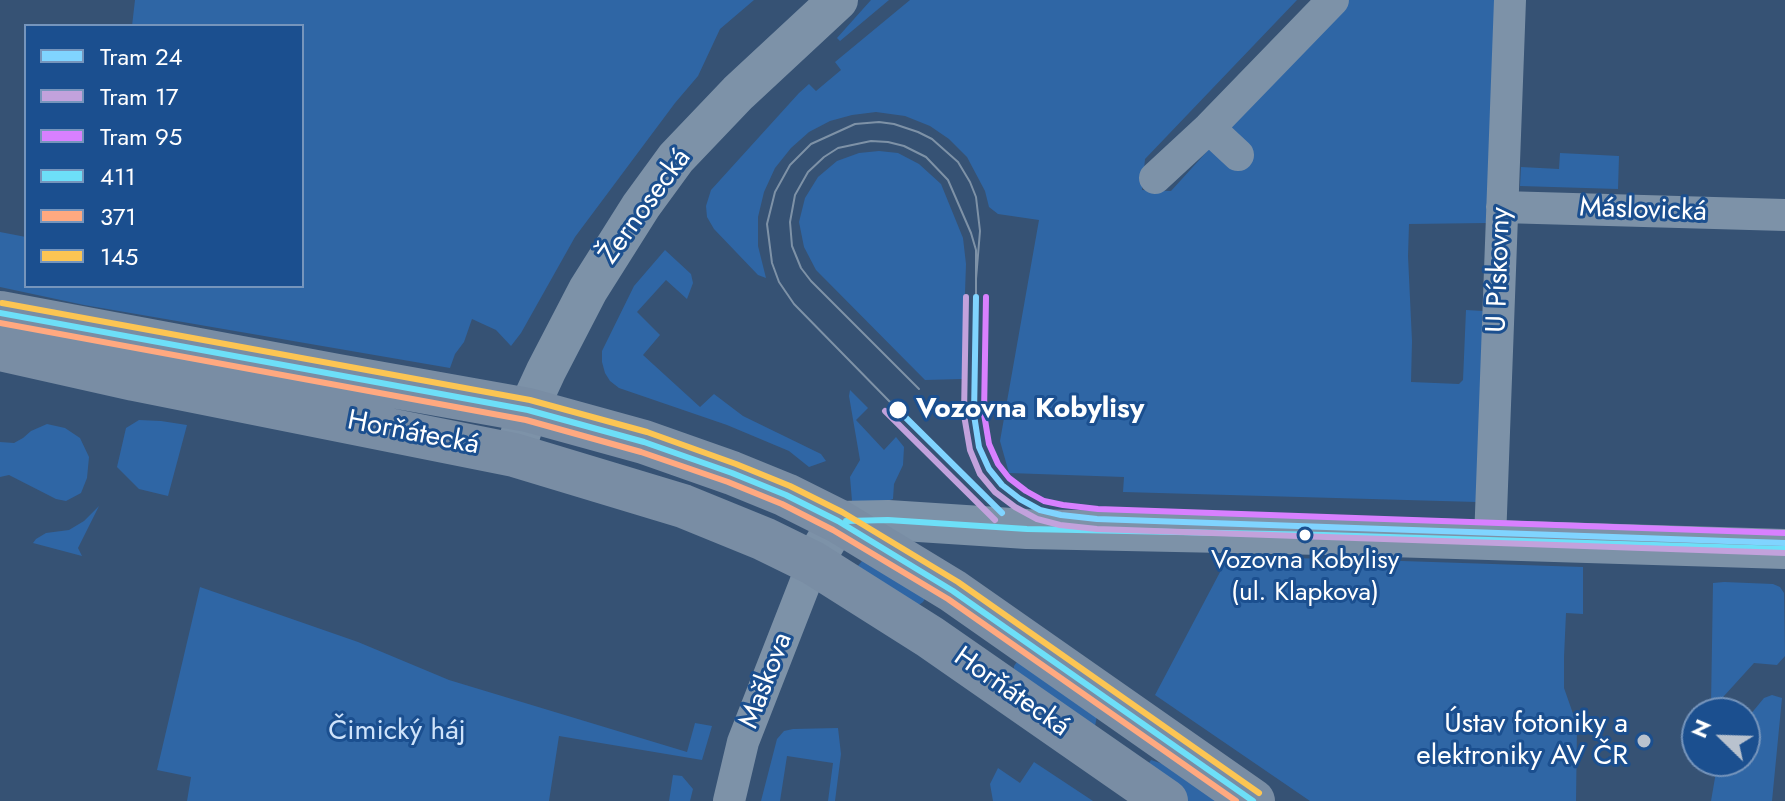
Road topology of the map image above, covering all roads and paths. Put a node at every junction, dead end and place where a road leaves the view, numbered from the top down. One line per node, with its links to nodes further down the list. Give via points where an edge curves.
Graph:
1 (838, 0): 11 (street, Žernosecká, via 676,158 588,290)
2 (1333, 0): 4 (street)
3 (1510, 0): 7 (street, U Pískovny)
4 (1209, 128): 5 (street); 6 (street)
5 (1238, 155)
6 (1155, 178)
7 (1502, 207): 8 (street, Máslovická); 14 (street, U Pískovny)
8 (1785, 215)
9 (0, 313): 11 (main road, Horňátecká)
10 (0, 349): 12 (main road, Horňátecká)
11 (528, 410): 12 (street, Žernosecká); 13 (main road, Horňátecká, via 674,452)
12 (514, 455): 16 (main road, Horňátecká, via 683,506)
13 (838, 521): 14 (street); 16 (street); 19 (main road, Horňátecká, via 972,603)
14 (1490, 540): 15 (street)
15 (1785, 549)
16 (813, 563): 17 (street, Maškova, via 743,742); 18 (main road, Horňátecká, via 930,637)
17 (729, 801)
18 (1166, 801)
19 (1253, 801)

